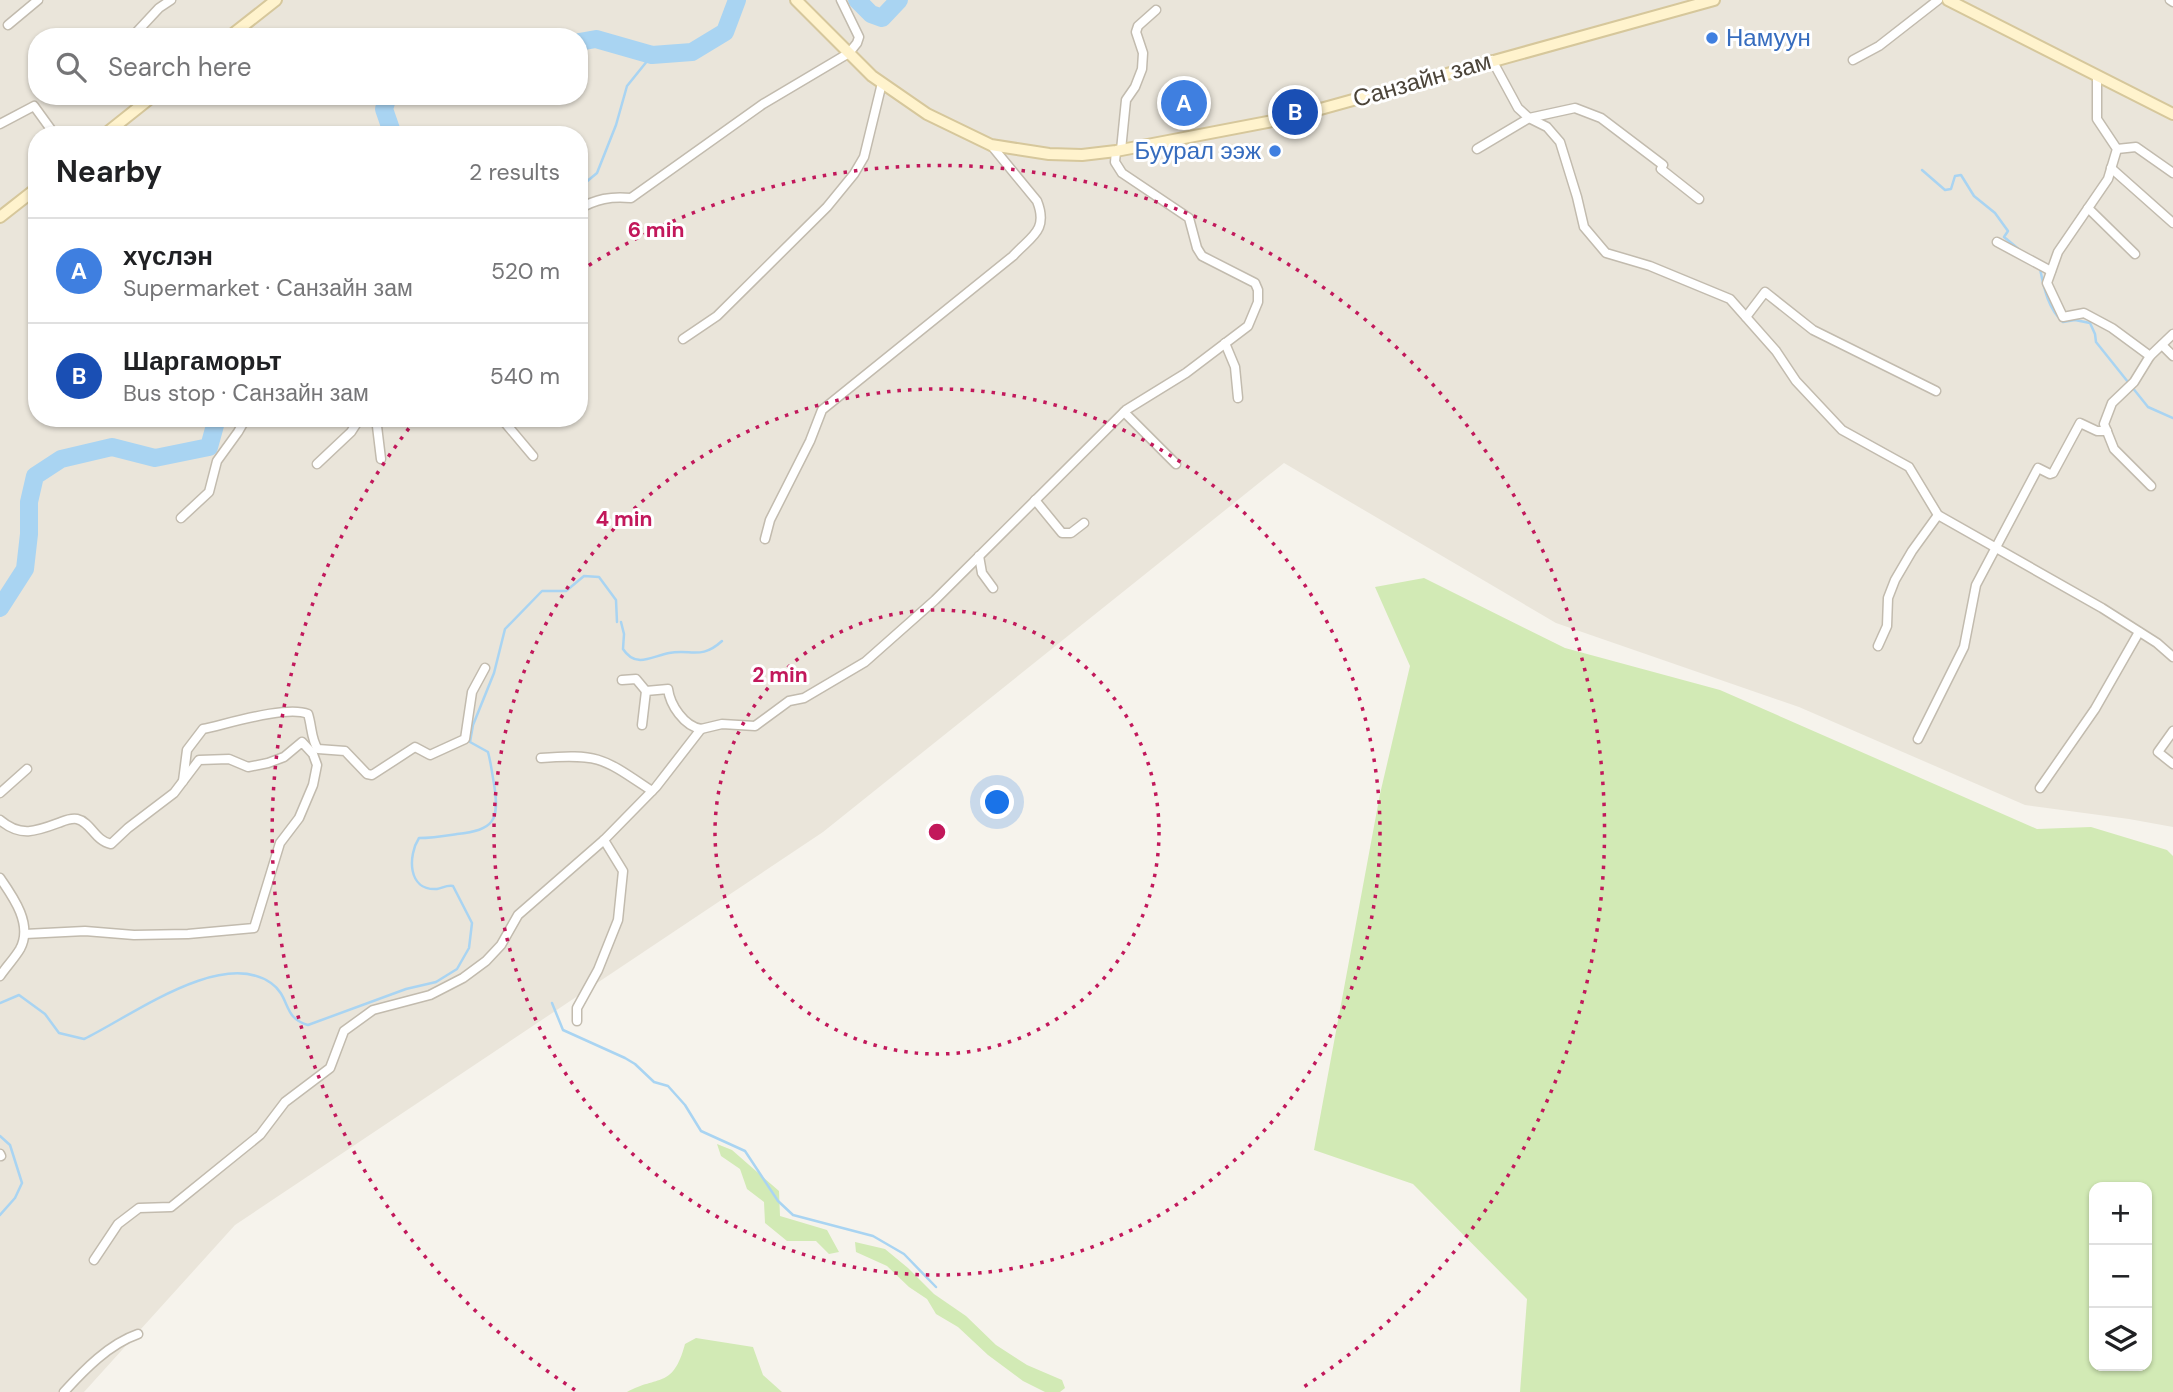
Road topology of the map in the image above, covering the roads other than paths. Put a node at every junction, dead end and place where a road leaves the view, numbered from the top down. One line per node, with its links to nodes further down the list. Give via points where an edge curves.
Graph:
1 (38, 0): 10 (street)
2 (171, 0): 11 (street)
3 (276, 0): 12 (main road)
4 (841, 0): 13 (street, via 859,37)
5 (1714, 0): 14 (main road, Санзайн зам)
6 (1938, 0): 15 (street, via 1879,46)
7 (1948, 0): 16 (main road)
8 (797, 2): 13 (main road, Санзайн зам)
9 (1156, 10): 27 (street, via 1136,32 1143,53 1142,69 1126,100)
10 (8, 25)
11 (140, 28)
12 (240, 28)
13 (849, 53): 17 (main road, Санзайн зам); 32 (street, via 763,104 631,198 611,196)
14 (1492, 60): 20 (street, via 1518,108); 27 (main road, Санзайн зам, via 1288,118)
15 (1853, 60)
16 (2097, 76): 19 (main road); 26 (street, via 2096,119)
17 (882, 83): 24 (main road, Санзайн зам, via 927,114); 41 (street, via 864,157 827,208 717,316)
18 (142, 105): 23 (main road)
19 (2173, 114)
20 (1529, 118): 25 (street); 31 (street, via 1575,108 1601,118); 39 (street, via 1560,142 1584,227 1606,253 1730,299)
21 (0, 123): 22 (street, via 34,106)
22 (48, 126)
23 (115, 126)
24 (991, 145): 27 (main road, Санзайн зам, via 1049,154); 63 (street, via 1037,201 1041,211 1038,232 822,410)
25 (1477, 149)
26 (2117, 149): 28 (street); 29 (street, via 2136,147)
27 (1119, 150): 42 (street, via 1115,162 1122,173 1189,218 1202,256 1255,282 1258,302 1248,326)
28 (2111, 168): 33 (street); 35 (street)
29 (2173, 173)
30 (28, 195): 34 (main road)
31 (1699, 199)
32 (588, 204)
33 (2088, 208): 37 (street); 38 (street, via 2058,252)
34 (0, 217)
35 (2173, 223)
36 (1997, 242): 38 (street)
37 (2135, 254)
38 (2051, 271): 44 (street, via 2048,283 2063,317 2084,313)
39 (1746, 317): 46 (street, via 1765,292 1813,330); 60 (street, via 1842,430 1909,467)
40 (2173, 334): 43 (street)
41 (683, 339)
42 (1224, 343): 47 (street, via 1235,367); 48 (street)
43 (2162, 345): 44 (street); 45 (street)
44 (2150, 356): 53 (street, via 2134,382 2112,402 2104,424)
45 (2173, 356)
46 (1936, 391)
47 (1238, 398)
48 (1125, 411): 57 (street); 59 (street)
49 (241, 427): 61 (street, via 217,461 209,492)
50 (354, 427): 56 (street)
51 (377, 427): 55 (street)
52 (509, 427): 54 (street)
53 (2107, 431): 58 (street, via 2114,449); 64 (street, via 2080,423 2053,473 2038,468)
54 (533, 456)
55 (381, 459)
56 (317, 464)
57 (1176, 464)
58 (2151, 486)
59 (1035, 500): 62 (street, via 1062,533 1071,533); 65 (street)
60 (1938, 515): 64 (street); 68 (street, via 1895,580 1888,598 1887,626)
61 (181, 518)
62 (1084, 523)
63 (765, 540)
64 (1995, 548): 67 (street); 76 (street, via 1976,585 1964,648)
65 (979, 556): 66 (street, via 982,573); 74 (street, via 865,662 804,698 789,701 755,726 722,723)
66 (993, 588)
67 (2139, 632): 69 (street); 81 (street, via 2095,709)
68 (1878, 646)
69 (2173, 657)
70 (485, 668): 80 (street, via 472,692 465,739 446,750 430,755 415,747 367,774 345,751 318,749 307,715 284,712 203,729 187,750)
71 (622, 680): 72 (street, via 636,679)
72 (646, 691): 73 (street); 74 (street, via 668,689 670,702 693,727)
73 (642, 725)
74 (701, 729): 82 (street)
75 (2173, 731): 78 (street, via 2158,752)
76 (1918, 739)
77 (541, 758): 82 (street, via 593,757 611,763)
78 (2173, 764)
79 (27, 769): 83 (street)
80 (183, 781): 84 (street, via 111,844 75,818 24,832 12,830); 87 (street, via 199,760 229,759 248,766 268,763 302,742 313,754 317,765 313,785 299,818 280,843 254,928 188,934)
81 (2040, 788)
82 (652, 790): 85 (street)
83 (0, 793)
84 (0, 820)
85 (604, 840): 89 (street, via 624,871 618,920 577,1008); 90 (street, via 518,915 486,961 430,995 373,1010 344,1031 330,1068 285,1102 260,1136 171,1207 139,1208 118,1224)
86 (0, 878): 87 (street, via 24,920)
87 (25, 934): 88 (street)
88 (0, 976)
89 (577, 1021)
90 (94, 1260)
91 (138, 1334): 92 (street, via 122,1339)
92 (64, 1392)

